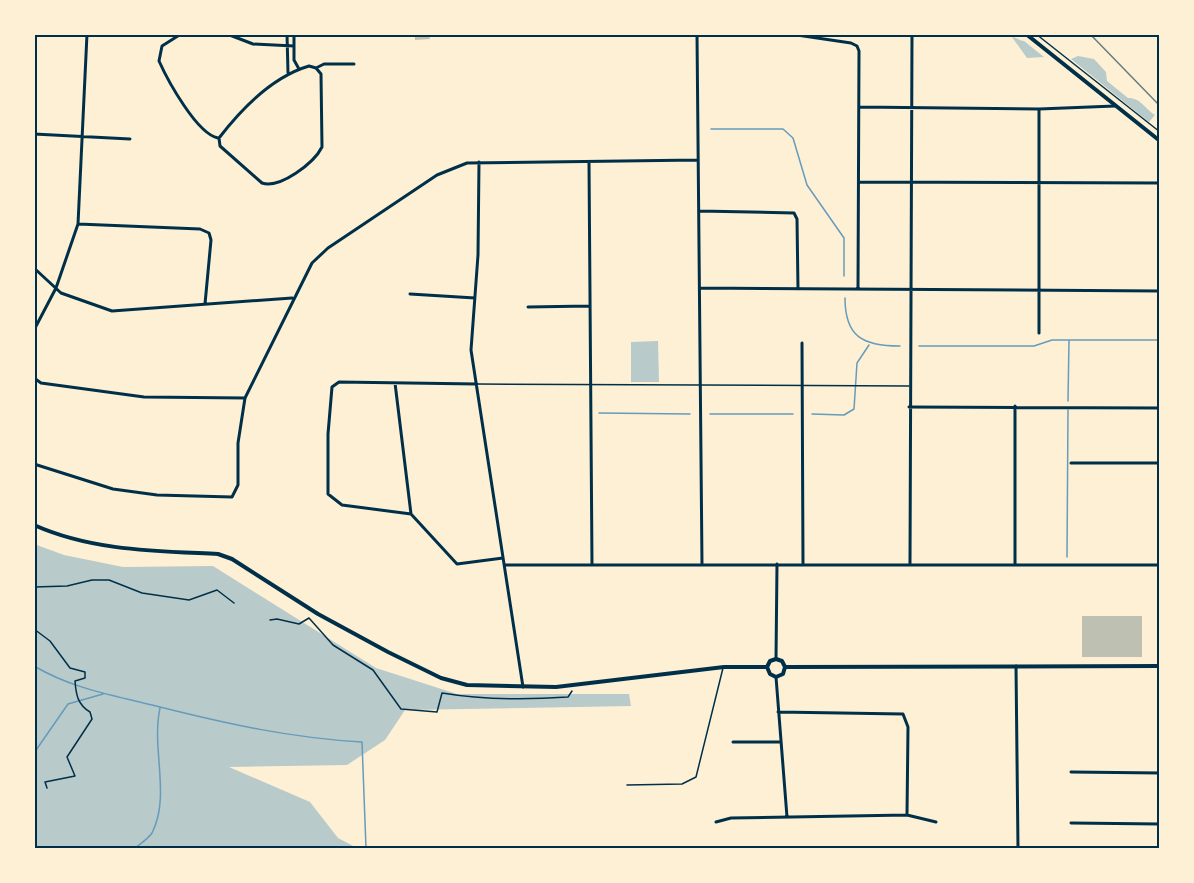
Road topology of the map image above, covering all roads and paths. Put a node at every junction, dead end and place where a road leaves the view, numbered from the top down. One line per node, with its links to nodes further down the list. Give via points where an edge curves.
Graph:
1 (87, 34): 23 (street)
2 (181, 34): 24 (street, via 162,46 159,61 196,123 206,134)
3 (227, 34): 11 (street, via 253,44)
4 (287, 34): 11 (street)
5 (294, 34): 12 (street)
6 (697, 34): 27 (street)
7 (790, 34): 18 (street, via 857,46)
8 (912, 34): 19 (street)
9 (1026, 34): 17 (main road)
10 (1036, 34): 21 (path)
11 (288, 46): 12 (street); 16 (street)
12 (294, 46): 15 (street)
13 (354, 64): 14 (street, via 324,64)
14 (316, 68): 15 (street); 24 (street, via 321,74 322,147 316,157 270,185 262,183 220,146)
15 (299, 69): 16 (street)
16 (288, 73): 24 (street, via 247,105)
17 (1115, 106): 20 (street); 26 (main road)
18 (859, 107): 19 (street); 30 (street)
19 (910, 108): 20 (street); 31 (street)
20 (1039, 109): 32 (street)
21 (1160, 132)
22 (34, 134): 23 (street)
23 (82, 136): 25 (street); 35 (street)
24 (219, 138)
25 (130, 139)
26 (1160, 141)
27 (698, 160): 29 (street); 34 (street)
28 (479, 162): 29 (street); 45 (street, via 451,167 438,174 328,248 312,263); 46 (street)
29 (588, 162): 48 (street)
30 (859, 182): 31 (street); 40 (street)
31 (910, 182): 32 (street); 41 (street)
32 (1040, 182): 33 (street); 42 (street)
33 (1160, 183)
34 (699, 211): 38 (street); 39 (street, via 794,213)
35 (78, 224): 37 (street); 47 (street, via 200,229 209,233)
36 (34, 268): 37 (street)
37 (56, 288): 47 (street, via 112,311); 50 (street)
38 (700, 288): 39 (street); 57 (street)
39 (798, 289): 40 (street)
40 (858, 289): 41 (street)
41 (910, 289): 42 (street); 59 (street)
42 (1039, 289): 43 (street); 51 (street)
43 (1160, 291)
44 (410, 294): 46 (street)
45 (293, 298): 47 (street); 60 (street)
46 (475, 298): 55 (street, via 471,350)
47 (204, 304)
48 (588, 306): 49 (street); 56 (street)
49 (528, 307)
50 (34, 330)
51 (1039, 333)
52 (802, 343): 58 (street)
53 (34, 378): 60 (street, via 41,383 144,397)
54 (395, 383): 55 (street); 67 (street); 67 (street, via 339,382 332,387 328,494 342,505)
55 (477, 384): 56 (lane); 69 (street)
56 (590, 385): 57 (lane); 70 (street)
57 (701, 385): 58 (lane); 71 (street)
58 (802, 385): 59 (lane); 73 (street)
59 (909, 387): 62 (street)
60 (245, 398): 66 (street, via 238,443 238,486 228,498 113,489)
61 (1015, 406): 62 (street); 63 (street); 76 (street)
62 (909, 407): 74 (street)
63 (1160, 408)
64 (1071, 463): 65 (street)
65 (1160, 463)
66 (34, 464)
67 (411, 514): 69 (street, via 457,564)
68 (34, 525): 90 (main road, via 54,534 119,549 218,554 259,574 318,614 441,678 467,685)
69 (503, 558): 75 (street)
70 (592, 564): 71 (street); 75 (street)
71 (702, 564): 72 (street)
72 (777, 564): 73 (street); 82 (street)
73 (803, 564): 74 (street)
74 (910, 564): 76 (street)
75 (505, 565): 90 (street)
76 (1015, 565): 77 (street)
77 (1160, 565)
78 (34, 587): 79 (path, via 109,580 142,593 189,600 217,590)
79 (234, 603)
80 (270, 620): 89 (path, via 299,624 309,618 333,645 373,670 401,709 437,712 442,693 484,700 568,697)
81 (34, 629): 97 (path, via 62,654 70,668 85,672 85,678 75,681 77,697 92,718 67,757 75,776 45,782)
82 (776, 659): 86 (main road); 87 (main road)
83 (1016, 666): 84 (main road); 87 (main road); 104 (street)
84 (1160, 666)
85 (724, 667): 86 (main road); 89 (main road); 96 (lane, via 696,777 682,784)
86 (767, 667): 88 (main road)
87 (785, 667): 88 (main road, via 783,674)
88 (776, 677): 91 (street)
89 (576, 685): 90 (main road)
90 (523, 688)
91 (778, 712): 93 (street); 98 (street, via 903,714 908,727)
92 (733, 742): 93 (street)
93 (780, 742): 99 (street)
94 (1071, 772): 95 (street)
95 (1160, 773)
96 (627, 785)
97 (47, 788)
98 (907, 815): 99 (street); 101 (street)
99 (787, 817): 100 (street)
100 (716, 822)
101 (936, 822)
102 (1071, 823): 103 (street)
103 (1160, 824)
104 (1018, 849)

